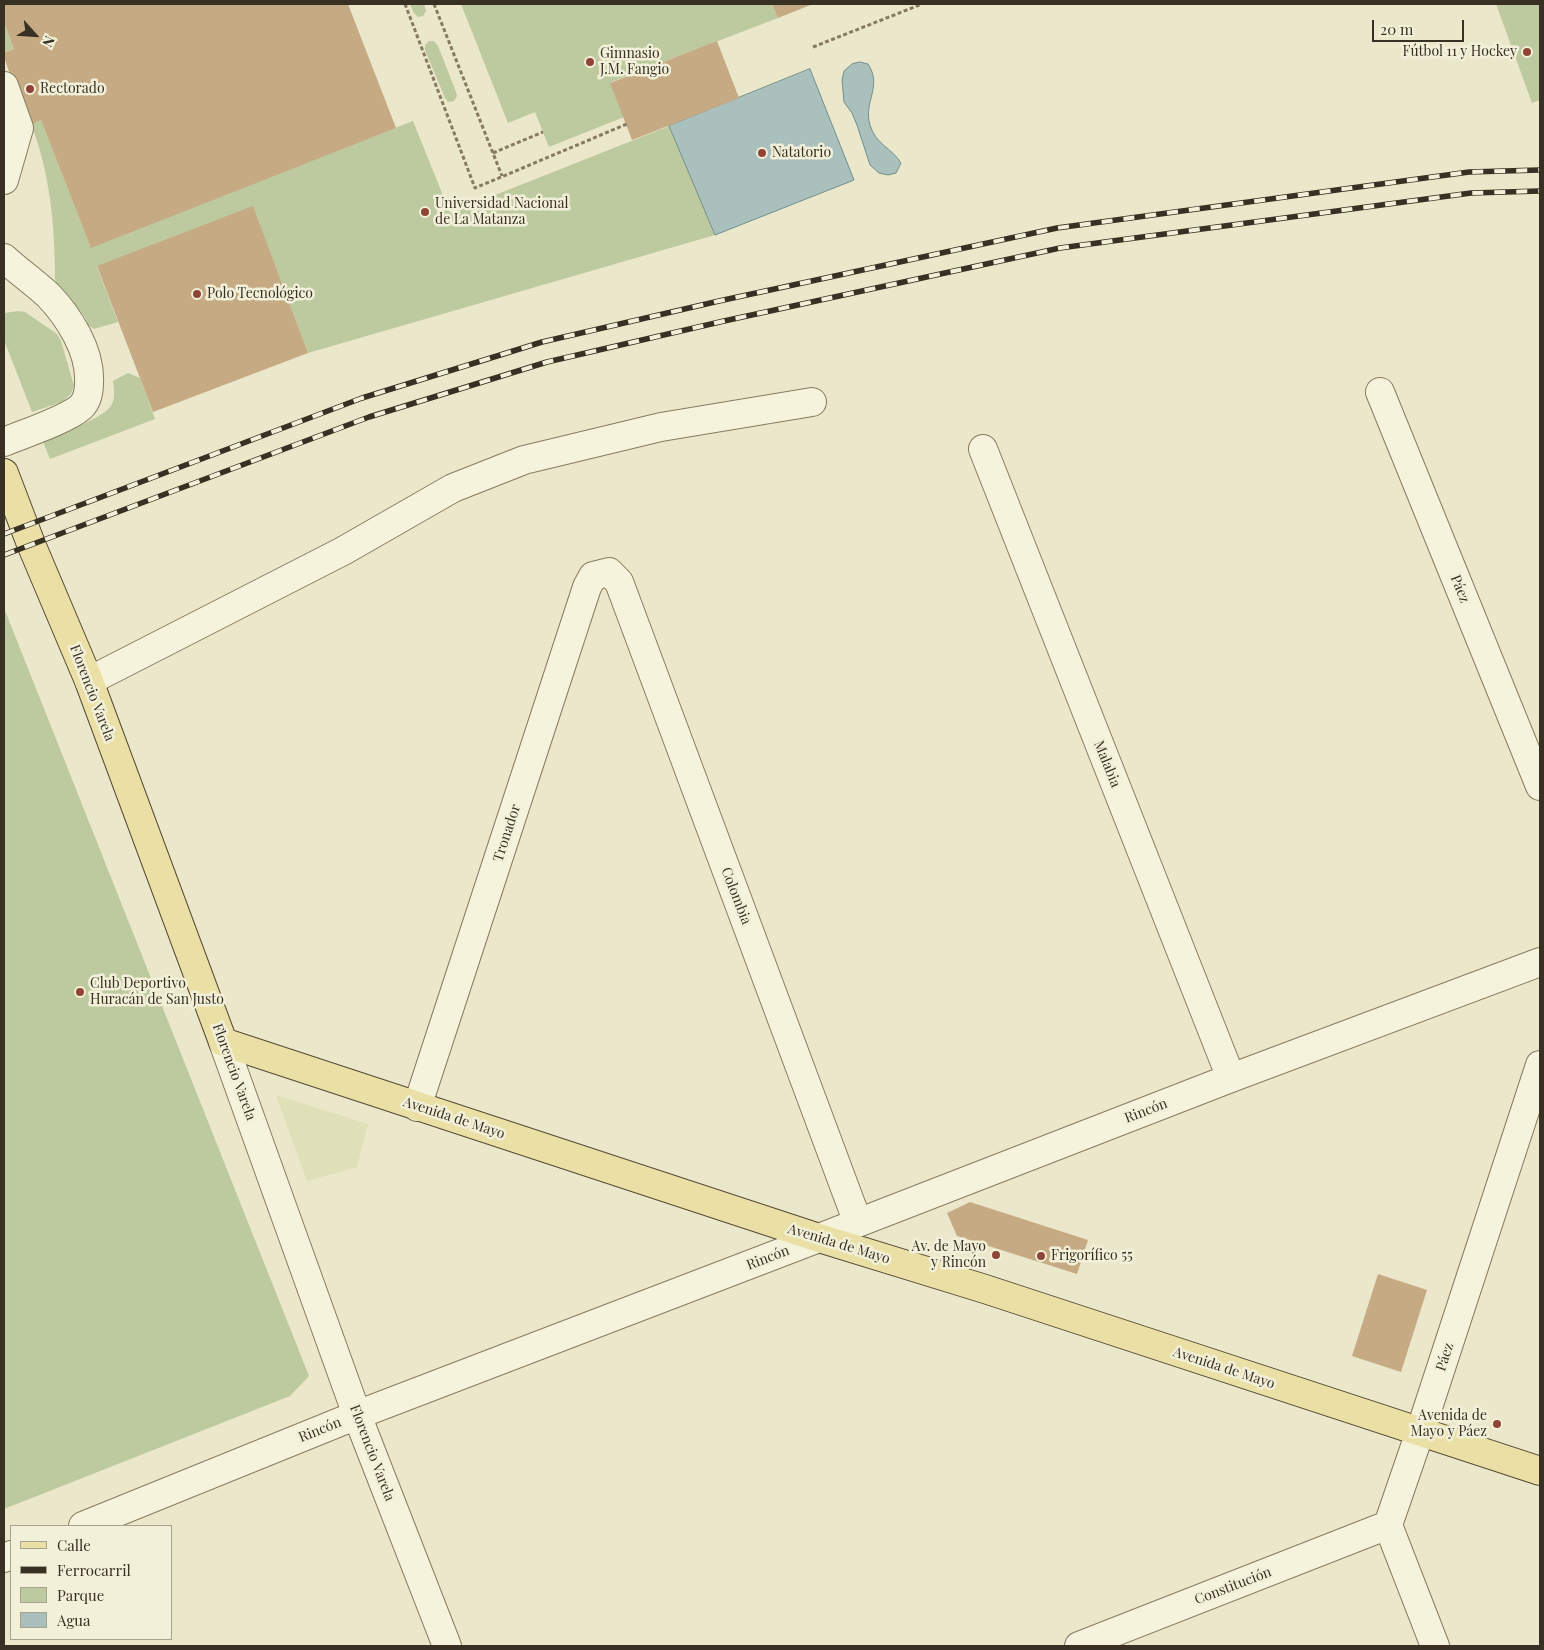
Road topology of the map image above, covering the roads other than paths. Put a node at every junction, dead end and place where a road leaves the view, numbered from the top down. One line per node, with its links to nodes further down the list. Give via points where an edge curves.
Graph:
1 (4, 86): 2 (street, via 19,128)
2 (4, 180)
3 (4, 258): 6 (street, via 48,295 68,320 84,348 90,372 89,392 82,406)
4 (1380, 392): 11 (street, Páez)
5 (812, 402): 10 (street, via 661,427 524,460 453,488 343,551)
6 (4, 442)
7 (982, 449): 15 (street, Malabia)
8 (4, 473): 10 (main road, Florencio Varela)
9 (609, 572): 16 (street, Tronador, via 593,576 588,587); 17 (street, Colombia, via 619,582)
10 (89, 681): 13 (main road, Florencio Varela)
11 (1540, 786)
12 (1540, 962): 15 (street, Rincón)
13 (223, 1042): 16 (main road, Avenida de Mayo); 19 (street, Florencio Varela)
14 (1540, 1065): 20 (street, Páez)
15 (1231, 1078): 17 (street, Rincón)
16 (417, 1107): 18 (main road, Avenida de Mayo)
17 (858, 1223): 18 (street, Rincón)
18 (819, 1238): 19 (street, Rincón); 20 (main road, Avenida de Mayo)
19 (357, 1415): 22 (street, Rincón); 24 (street, Florencio Varela)
20 (1420, 1432): 21 (main road, Avenida de Mayo); 23 (street, Páez)
21 (1540, 1471)
22 (85, 1525)
23 (1388, 1525): 25 (street, Constitución); 26 (street)
24 (447, 1646)
25 (1079, 1646)
26 (1435, 1646)

